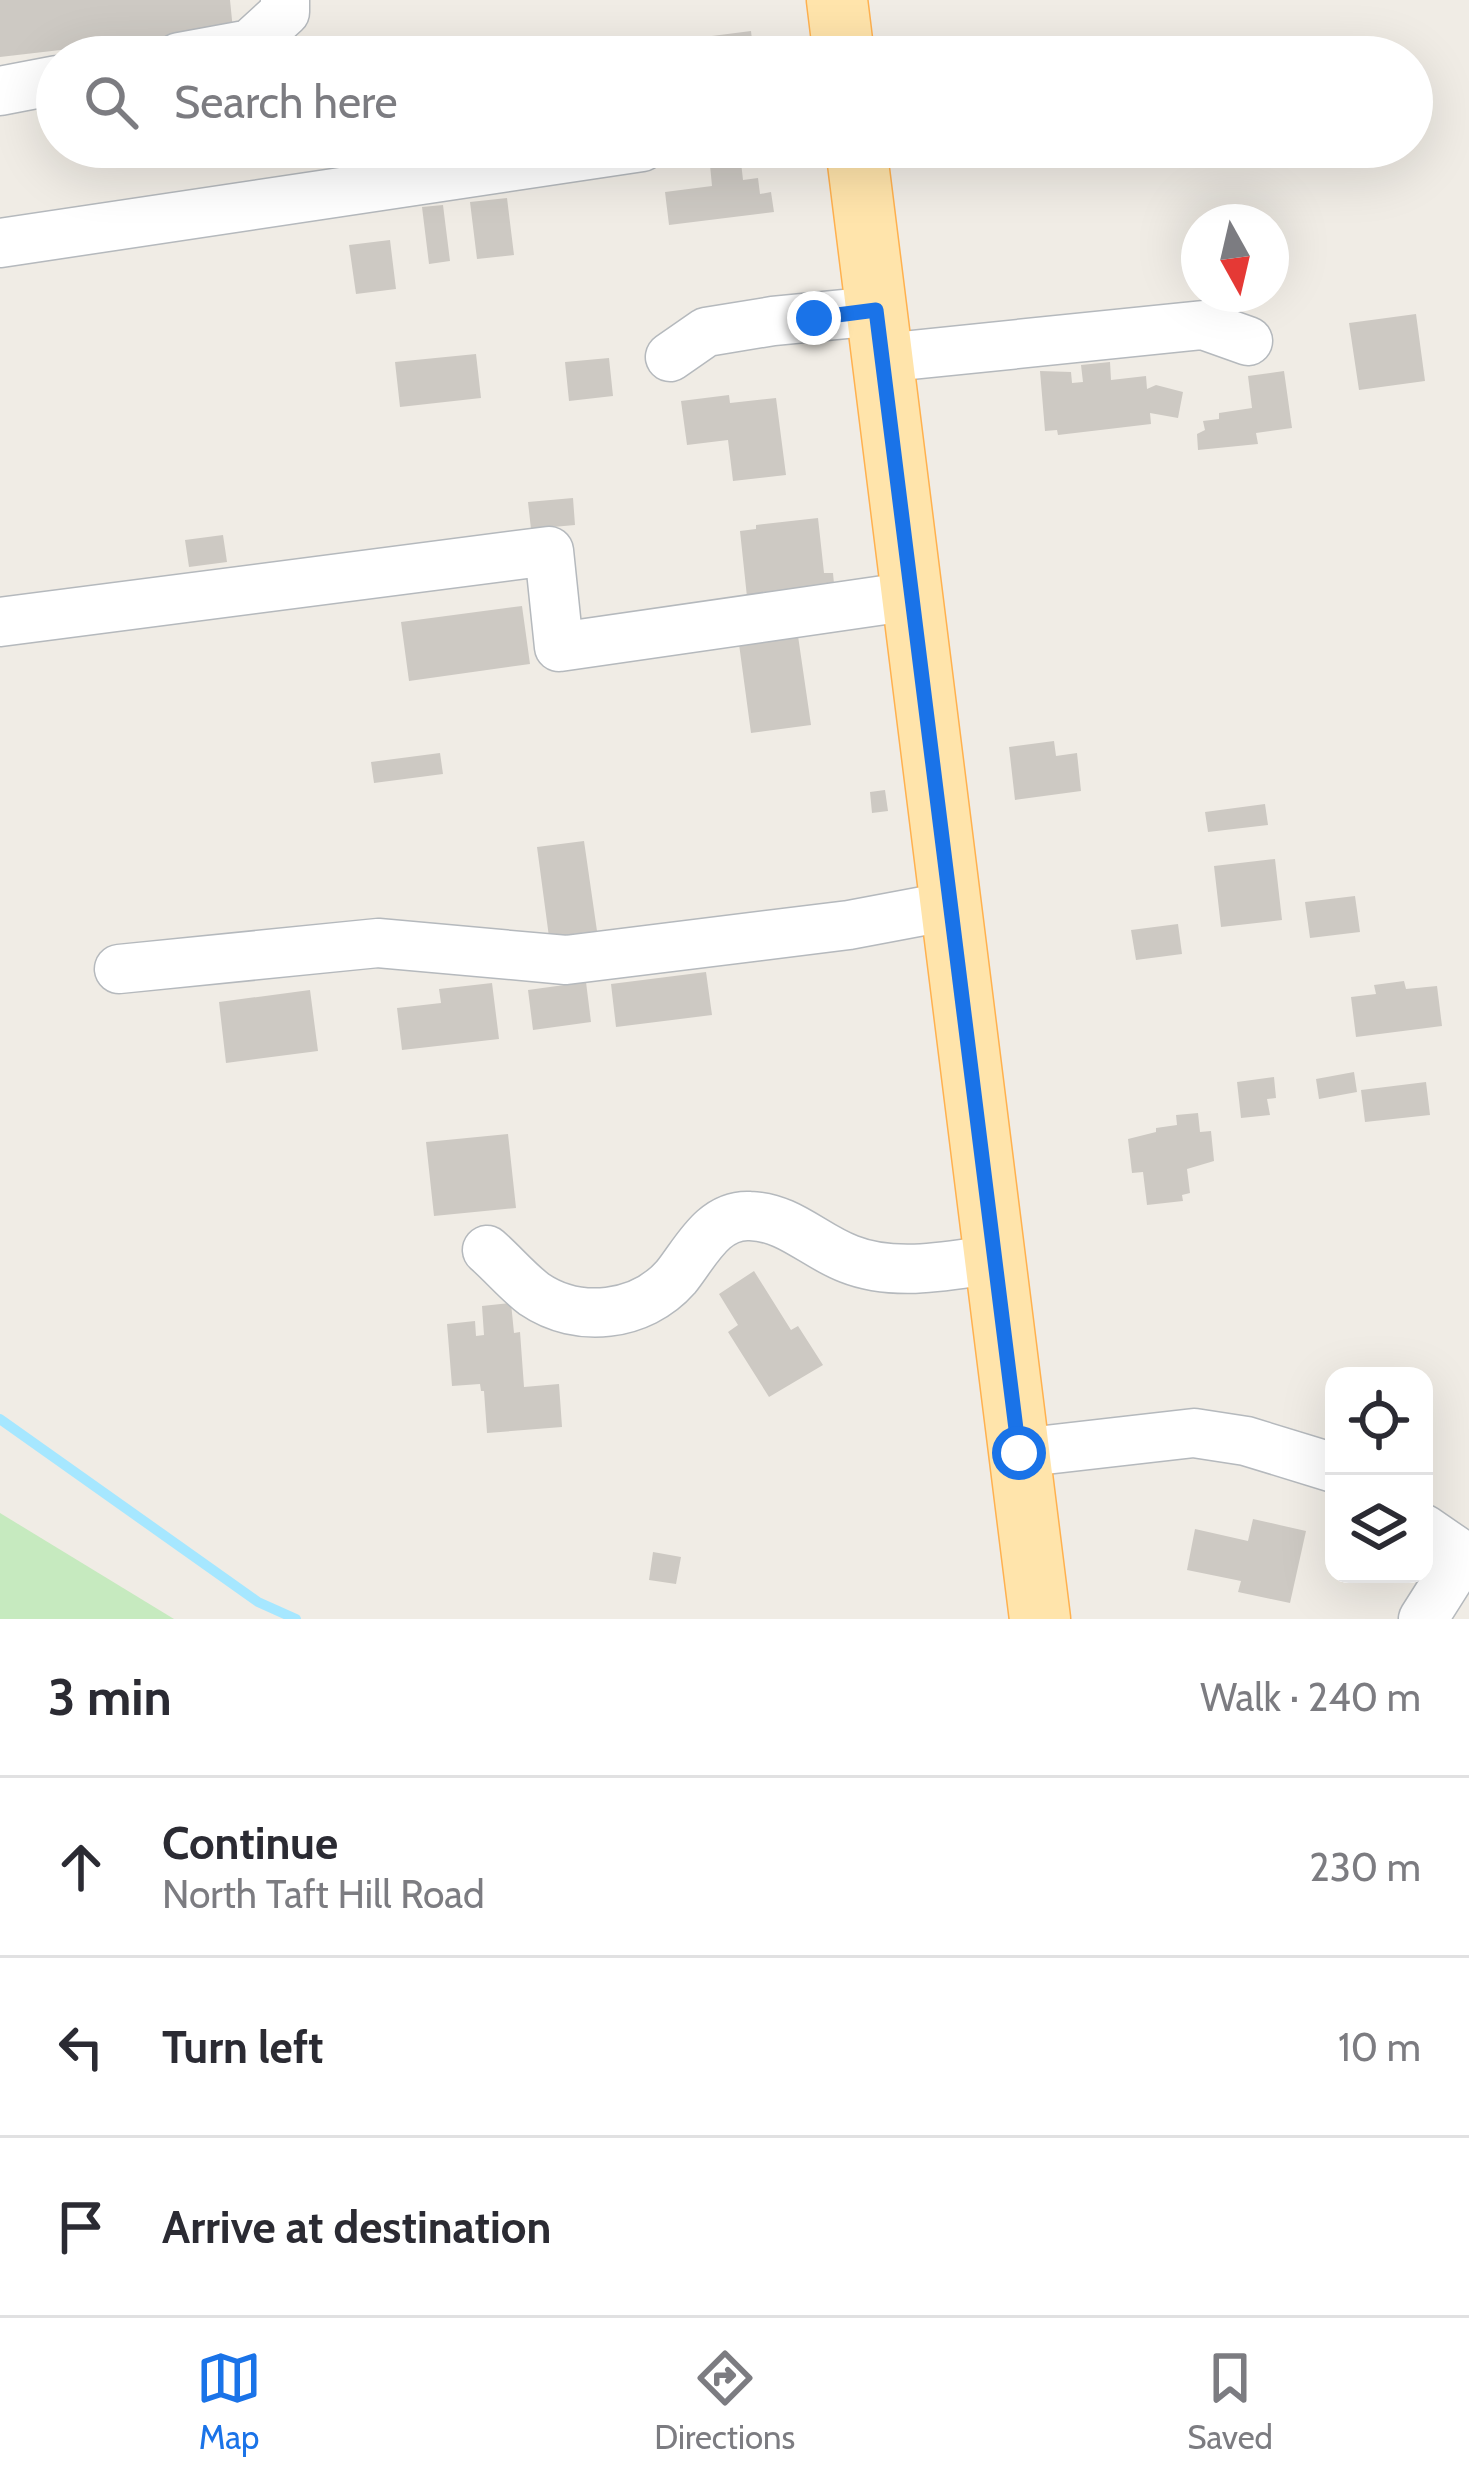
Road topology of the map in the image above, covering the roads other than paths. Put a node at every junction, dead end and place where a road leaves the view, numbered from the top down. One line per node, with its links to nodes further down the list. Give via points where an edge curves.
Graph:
1 (285, 0): 3 (street, via 285,12)
2 (837, 0): 4 (main road)
3 (259, 36)
4 (841, 36)
5 (36, 84): 6 (street)
6 (0, 91)
7 (500, 168): 9 (street)
8 (859, 168): 10 (main road)
9 (0, 242)
10 (879, 334): 11 (street, via 1203,325); 12 (street, via 772,321 706,332); 13 (main road)
11 (1248, 340)
12 (670, 358)
13 (912, 596): 14 (street, via 559,647 549,551); 15 (main road)
14 (0, 622)
15 (950, 906): 16 (street, via 566,960 379,944); 18 (main road)
16 (119, 969)
17 (487, 1250): 18 (street, via 537,1296 595,1315 626,1310 671,1282 719,1222 745,1215 778,1220 851,1260 893,1268)
18 (995, 1259): 19 (main road)
19 (1019, 1453): 20 (street, via 1194,1432); 22 (main road)
20 (1325, 1465)
21 (1452, 1548): 23 (street)
22 (1040, 1619)
23 (1424, 1619)

